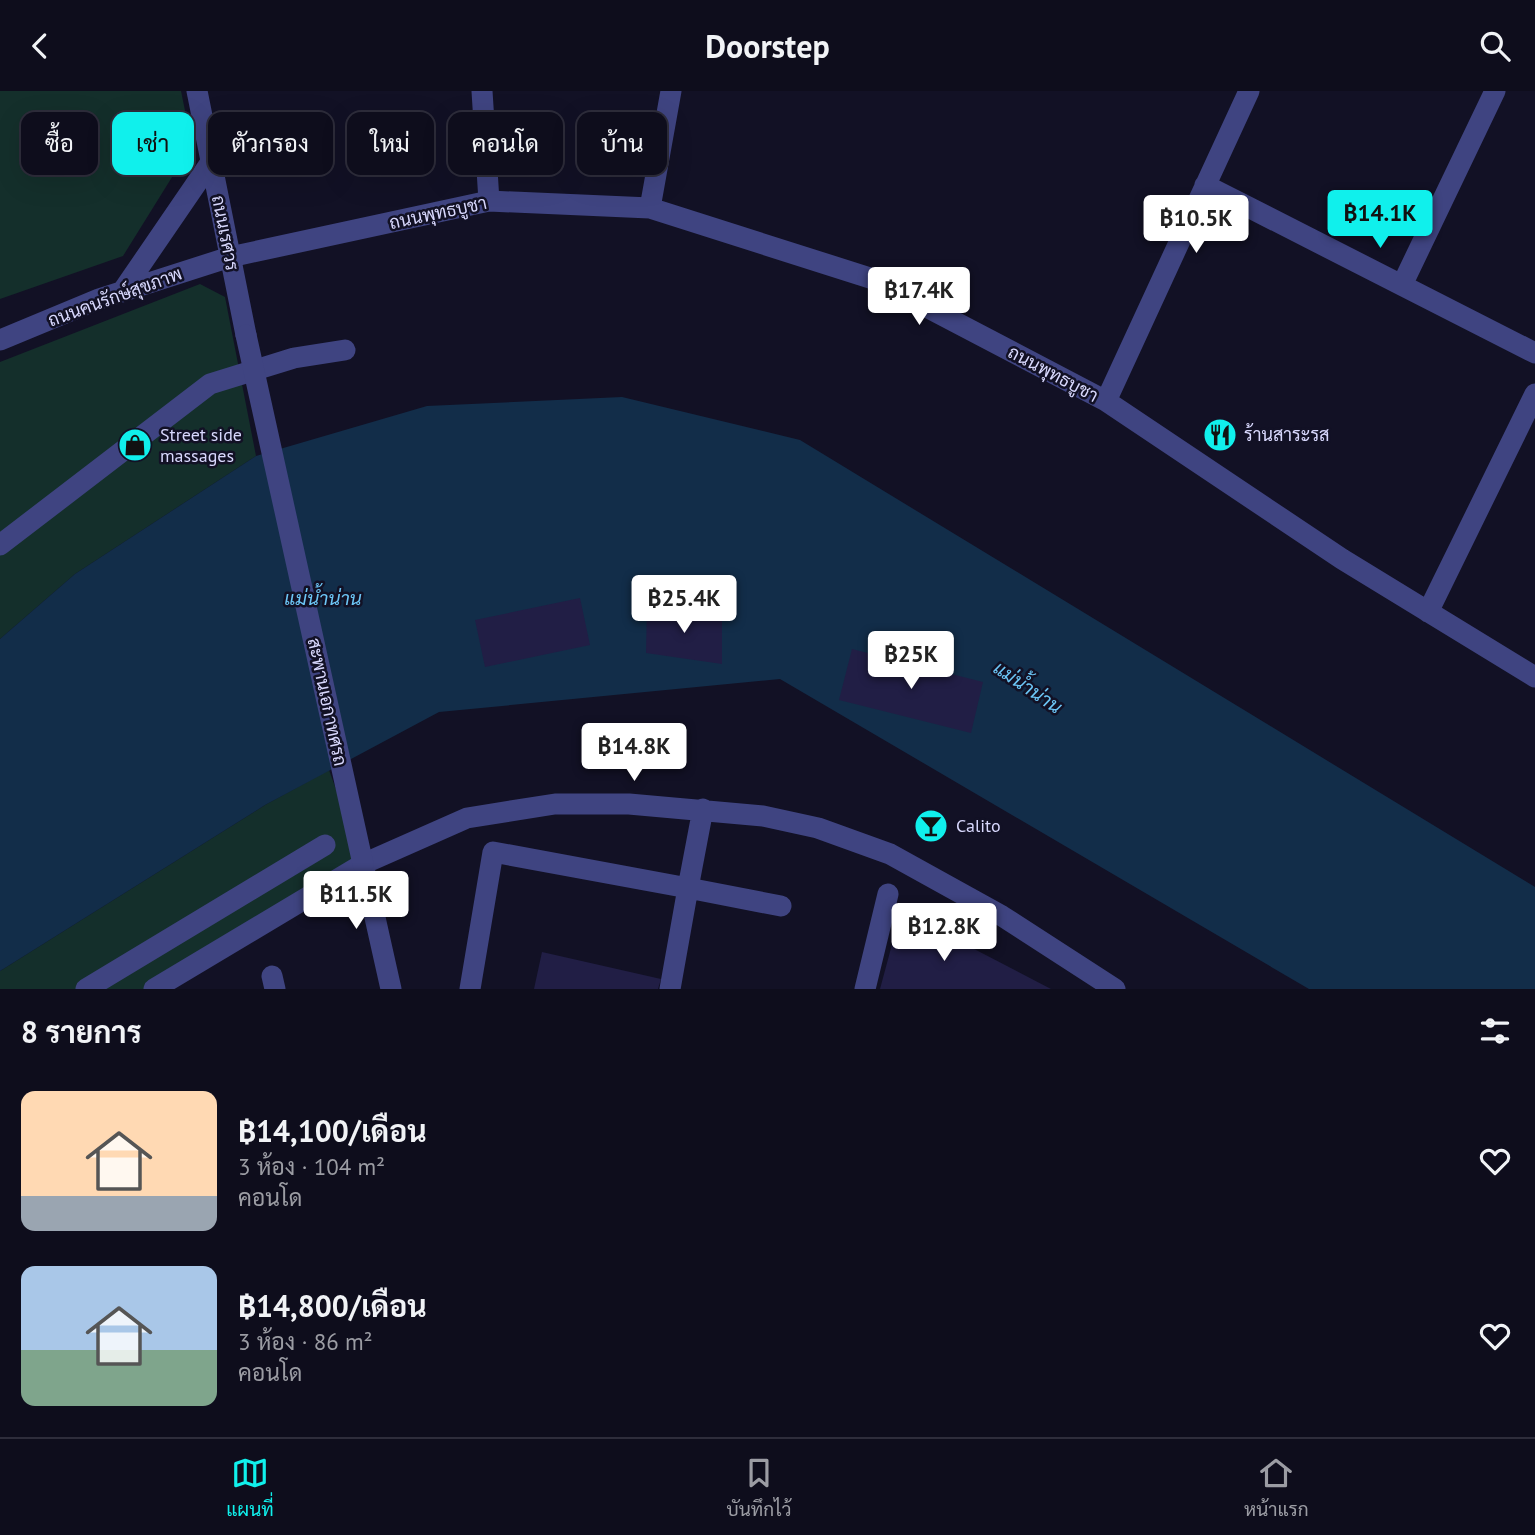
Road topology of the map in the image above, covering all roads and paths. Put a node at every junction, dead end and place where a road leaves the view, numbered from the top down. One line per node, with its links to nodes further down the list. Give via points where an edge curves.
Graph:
1 (197, 91): 6 (street, ถนนเรศวร)
2 (482, 91): 10 (street)
3 (671, 91): 11 (street)
4 (1249, 91): 9 (street)
5 (1495, 91): 13 (street)
6 (208, 147)
7 (208, 166): 14 (street)
8 (214, 175): 12 (street, ถนนเรศวร)
9 (1205, 185): 13 (street); 20 (street)
10 (489, 201): 11 (street, ถนนพุทธบูชา); 12 (street, ถนนพุทธบูชา)
11 (650, 208): 20 (street, ถนนพุทธบูชา, via 873,279)
12 (230, 257): 14 (street, ถนนคนรักษ์สุขภาพ); 15 (street, ถนนเรศวร)
13 (1402, 285): 18 (street)
14 (122, 292): 16 (street, ถนนคนรักษ์สุขภาพ)
15 (246, 335): 26 (street, สะพานเอกาทศรถ, bridge)
16 (0, 340)
17 (345, 350): 21 (street, via 294,359 210,384)
18 (1535, 353)
19 (1535, 394): 22 (street)
20 (1105, 401): 22 (street, ถนนพุทธบูชา)
21 (0, 545)
22 (1429, 612): 23 (street, ถนนพุทธบูชา)
23 (1535, 677)
24 (703, 809): 26 (street, via 555,804 467,818); 27 (street); 36 (street, via 818,828 890,855 1002,916)
25 (325, 845): 30 (street)
26 (363, 864): 31 (street); 32 (street)
27 (688, 888): 29 (street); 33 (street, via 493,852); 34 (street)
28 (888, 894): 35 (street)
29 (781, 906)
30 (86, 989)
31 (154, 989)
32 (390, 989)
33 (470, 989)
34 (670, 989)
35 (865, 989)
36 (1115, 989)

